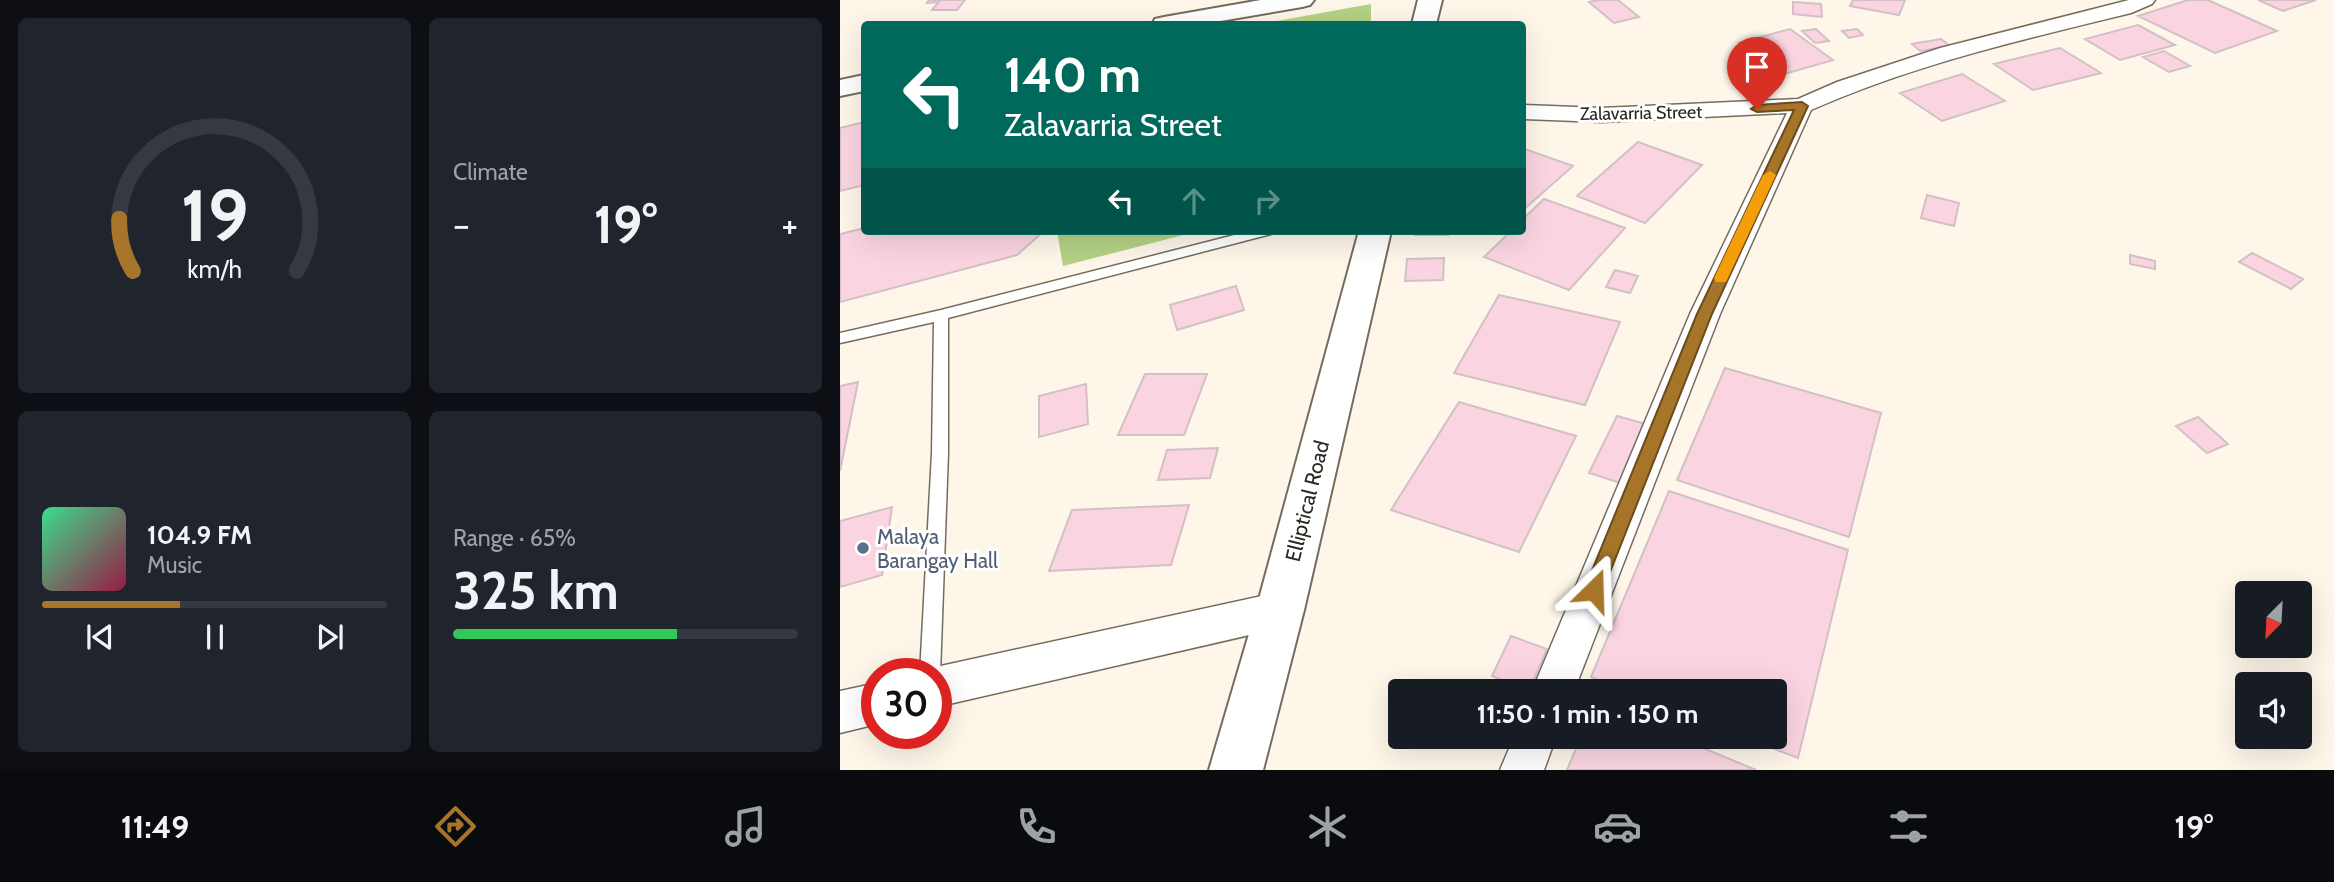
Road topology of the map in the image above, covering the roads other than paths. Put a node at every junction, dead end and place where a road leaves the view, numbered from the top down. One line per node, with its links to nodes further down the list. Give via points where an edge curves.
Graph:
1 (1302, 0): 4 (street)
2 (1430, 0): 5 (street)
3 (2145, 0): 8 (street, via 1947,52)
4 (1181, 21)
5 (1425, 21)
6 (861, 84): 7 (street)
7 (840, 88)
8 (1802, 106): 9 (street, Zalavarria Street, via 1652,114); 16 (street, via 1705,314)
9 (1526, 112)
10 (1251, 235): 12 (lane)
11 (1374, 235): 14 (street, Elliptical Road)
12 (941, 315): 13 (lane); 15 (lane)
13 (840, 338)
14 (1280, 610): 17 (street); 21 (street, Elliptical Road)
15 (931, 658)
16 (1558, 679)
17 (952, 683)
18 (861, 707): 19 (street)
19 (840, 712)
20 (1530, 749): 22 (street)
21 (1236, 770)
22 (1522, 770)

